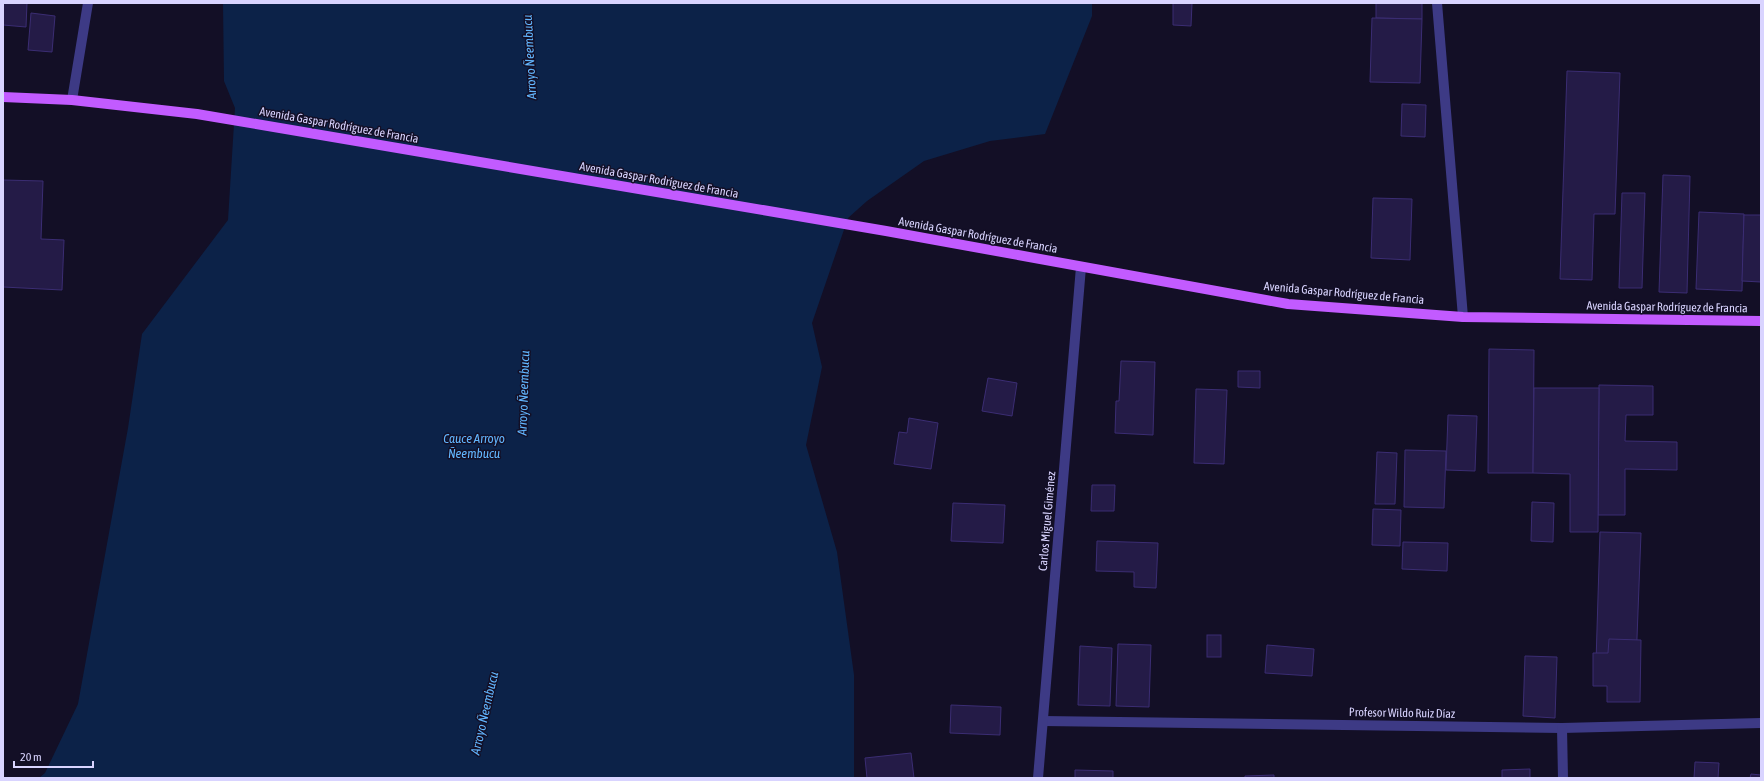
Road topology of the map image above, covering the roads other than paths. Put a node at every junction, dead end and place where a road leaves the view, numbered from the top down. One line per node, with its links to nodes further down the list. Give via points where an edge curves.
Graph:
1 (88, 3): 4 (street)
2 (1437, 3): 6 (street)
3 (3, 97): 4 (main road, Avenida Gaspar Rodríguez de Francia)
4 (72, 100): 5 (main road, Avenida Gaspar Rodríguez de Francia, via 197,114)
5 (1081, 267): 6 (main road, Avenida Gaspar Rodríguez de Francia, via 1288,304); 8 (street, Carlos Miguel Giménez)
6 (1462, 317): 7 (main road, Avenida Gaspar Rodríguez de Francia)
7 (1761, 321)
8 (1043, 721): 10 (street, Profesor Wildo Ruìz Díaz); 11 (street, Carlos Miguel Giménez)
9 (1761, 723): 10 (street, Profesor Wildo Ruìz Díaz)
10 (1562, 728): 12 (street)
11 (1038, 778)
12 (1563, 778)

